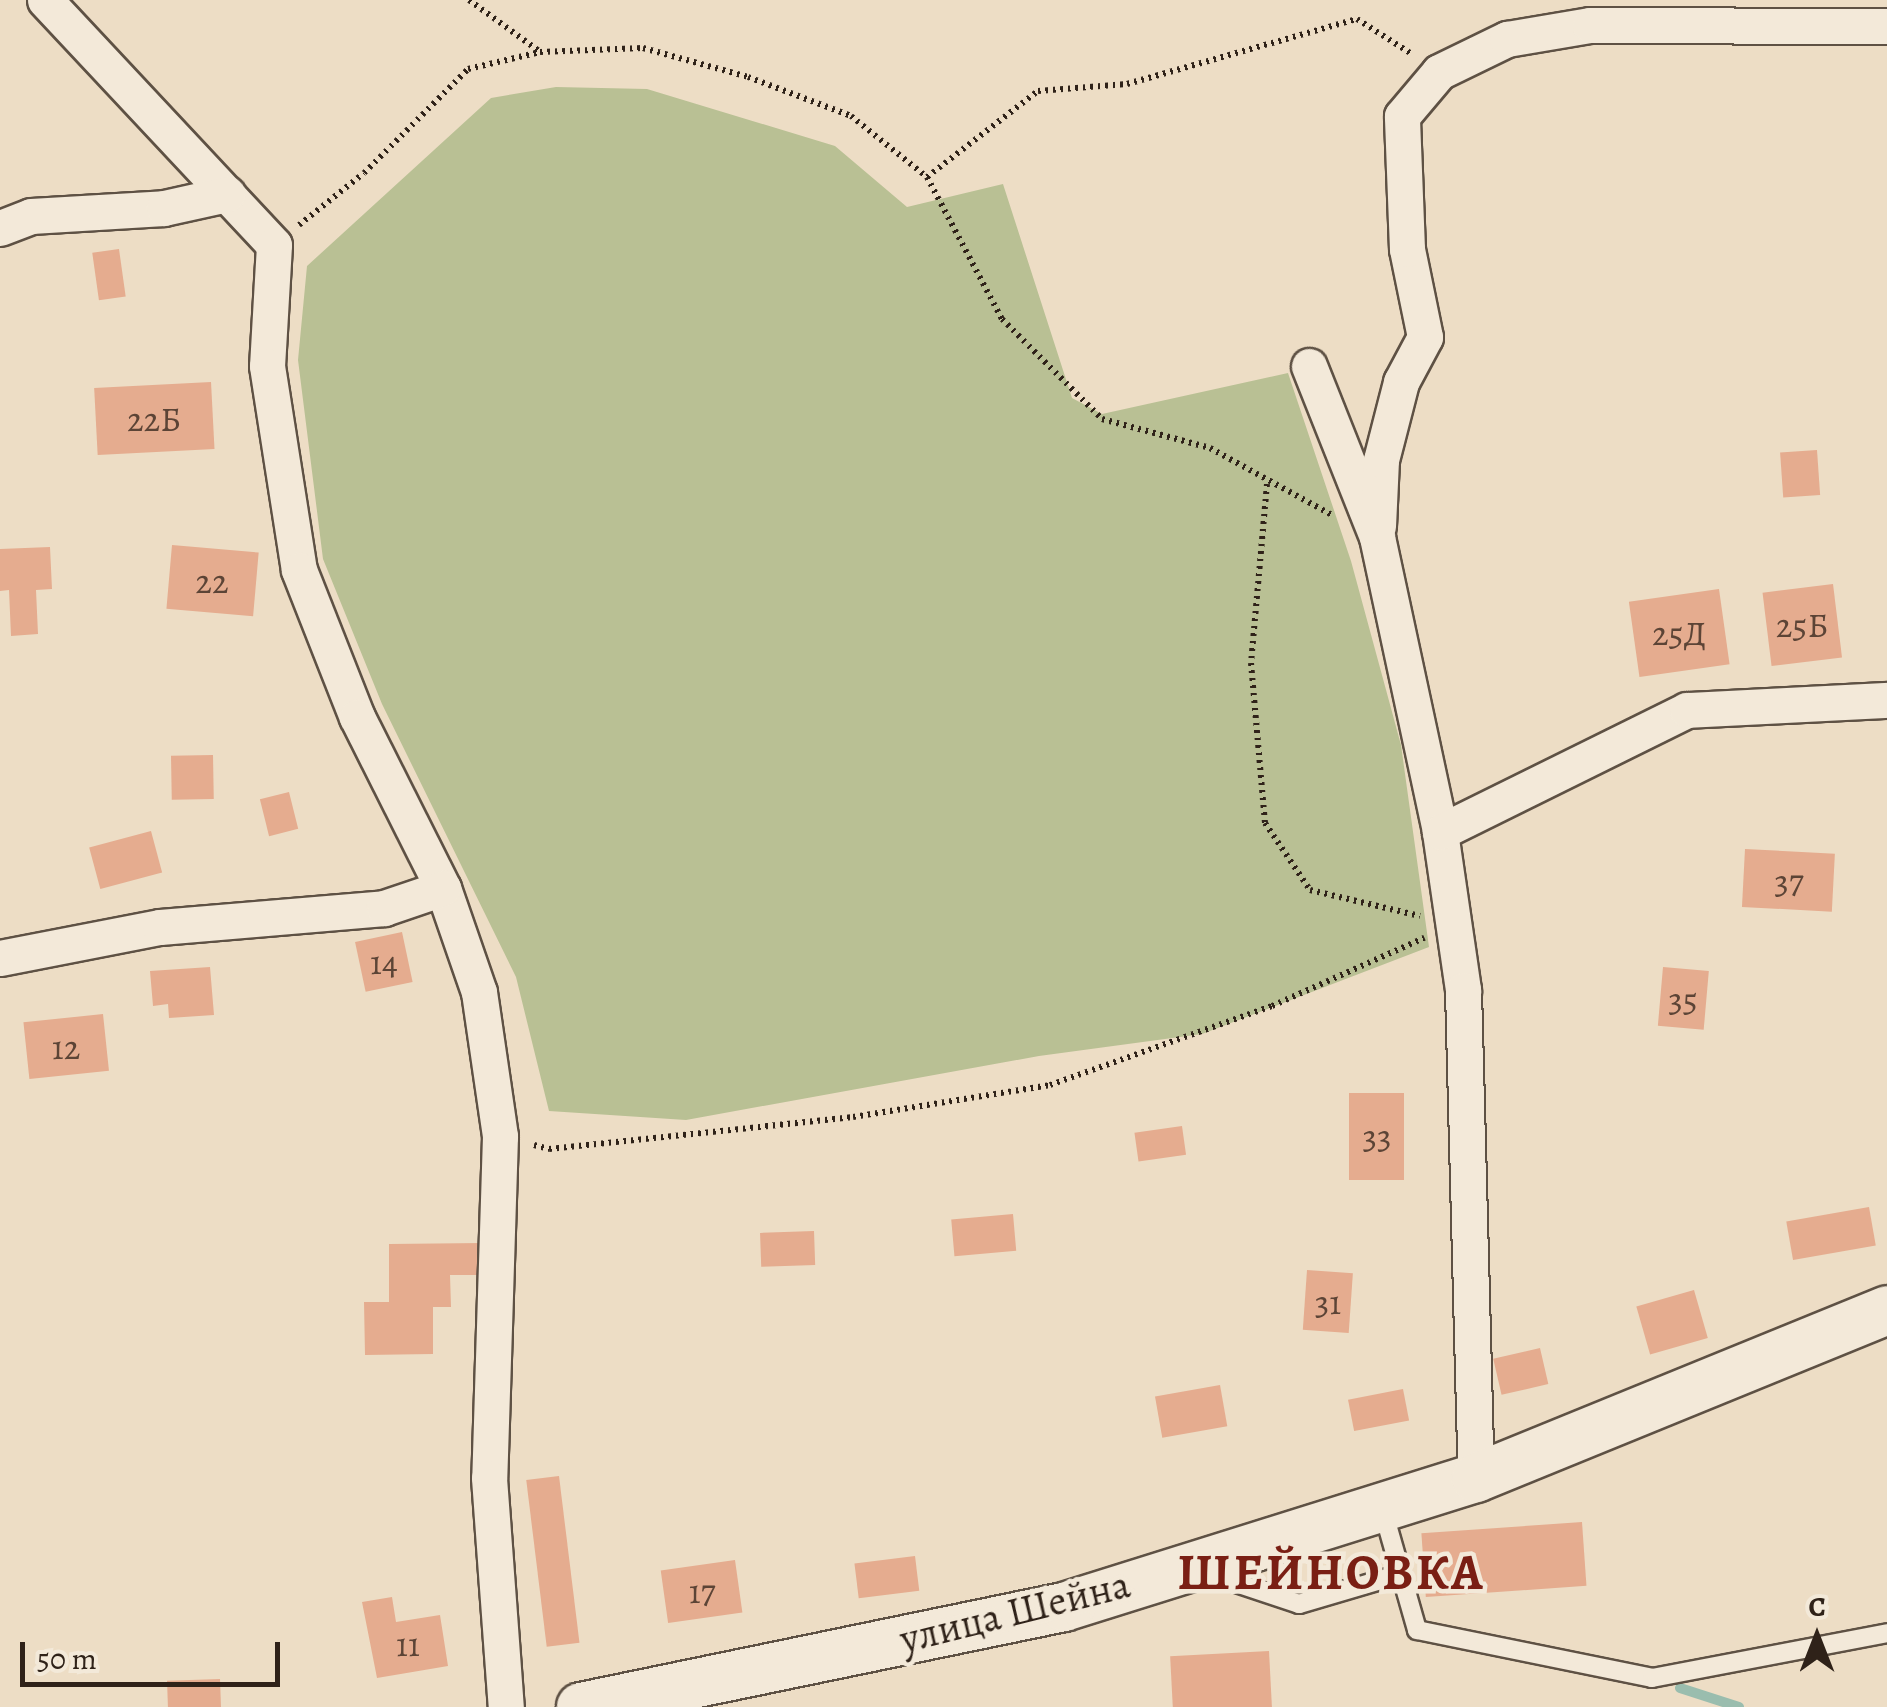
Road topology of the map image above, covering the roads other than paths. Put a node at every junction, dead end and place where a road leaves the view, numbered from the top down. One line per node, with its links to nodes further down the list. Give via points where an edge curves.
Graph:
1 (45, 0): 3 (street)
2 (1887, 26): 6 (street, via 1590,24 1507,39 1439,72 1402,116 1408,250 1426,337 1402,382 1381,460)
3 (227, 194): 4 (street, via 164,208 31,216); 9 (street, via 274,245 268,366 300,570 357,716)
4 (0, 228)
5 (1309, 366): 6 (street)
6 (1378, 537): 8 (street)
7 (1887, 700): 8 (street, via 1686,710)
8 (1440, 832): 12 (street, via 1463,990)
9 (443, 888): 10 (street, via 384,908 160,928); 18 (street, via 479,992 500,1136 490,1478)
10 (0, 958)
11 (1887, 1310): 12 (street, улица Шейна)
12 (1476, 1478): 13 (street, улица Шейна)
13 (1382, 1506): 14 (street, улица Шейна); 15 (lane)
14 (1190, 1567): 15 (lane, via 1298,1604); 17 (street, улица Шейна, via 1064,1607)
15 (1401, 1574): 16 (lane, via 1417,1630 1652,1678)
16 (1887, 1632)
17 (689, 1696): 19 (street, улица Шейна)
18 (506, 1707)
19 (581, 1707)

